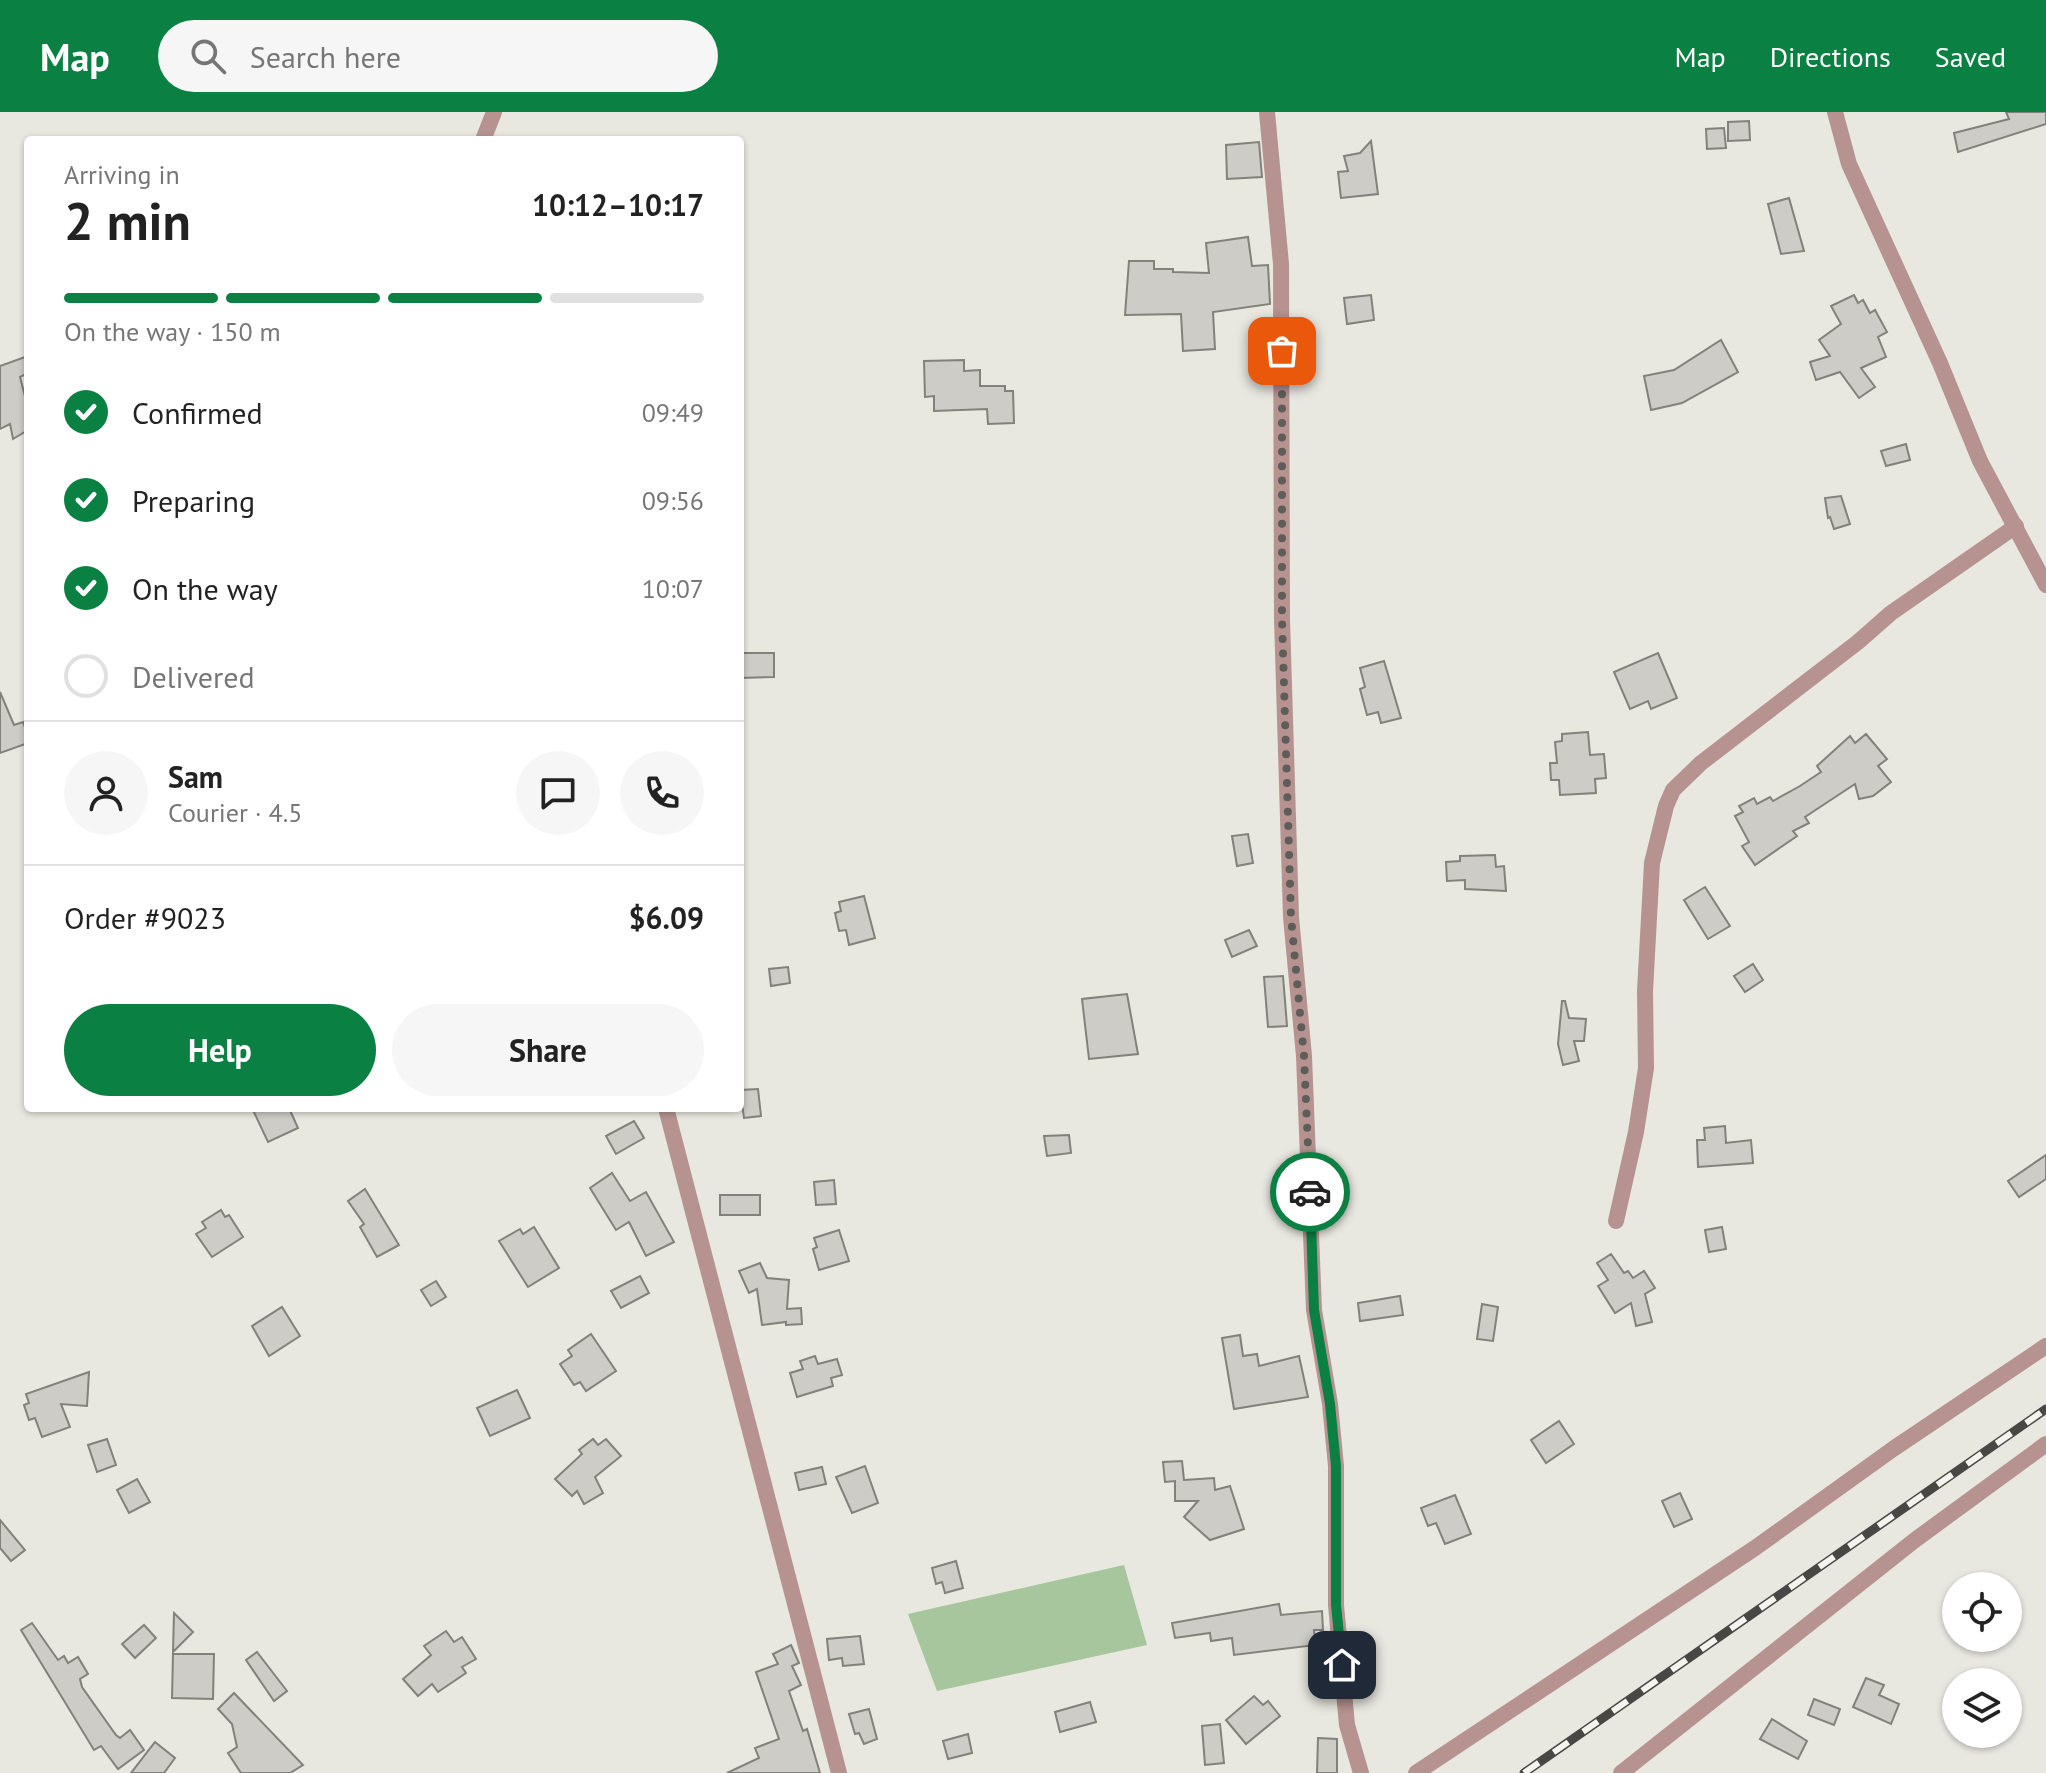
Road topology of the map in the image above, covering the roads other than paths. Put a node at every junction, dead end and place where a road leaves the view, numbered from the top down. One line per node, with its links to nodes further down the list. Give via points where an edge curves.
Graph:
1 (494, 112): 4 (street)
2 (1267, 112): 12 (street, via 1281,264 1282,619 1291,917 1304,1056 1314,1310 1336,1466 1336,1605 1347,1725)
3 (1835, 112): 5 (street, via 1849,164 1980,461)
4 (485, 136)
5 (2016, 526): 6 (street); 8 (street, via 1891,613 1673,790 1652,863 1646,1068)
6 (2044, 575)
7 (667, 1112): 11 (street)
8 (1616, 1221)
9 (2046, 1346): 13 (street)
10 (2046, 1444): 14 (street, via 1915,1540)
11 (839, 1773)
12 (1361, 1773)
13 (1416, 1773)
14 (1621, 1773)

